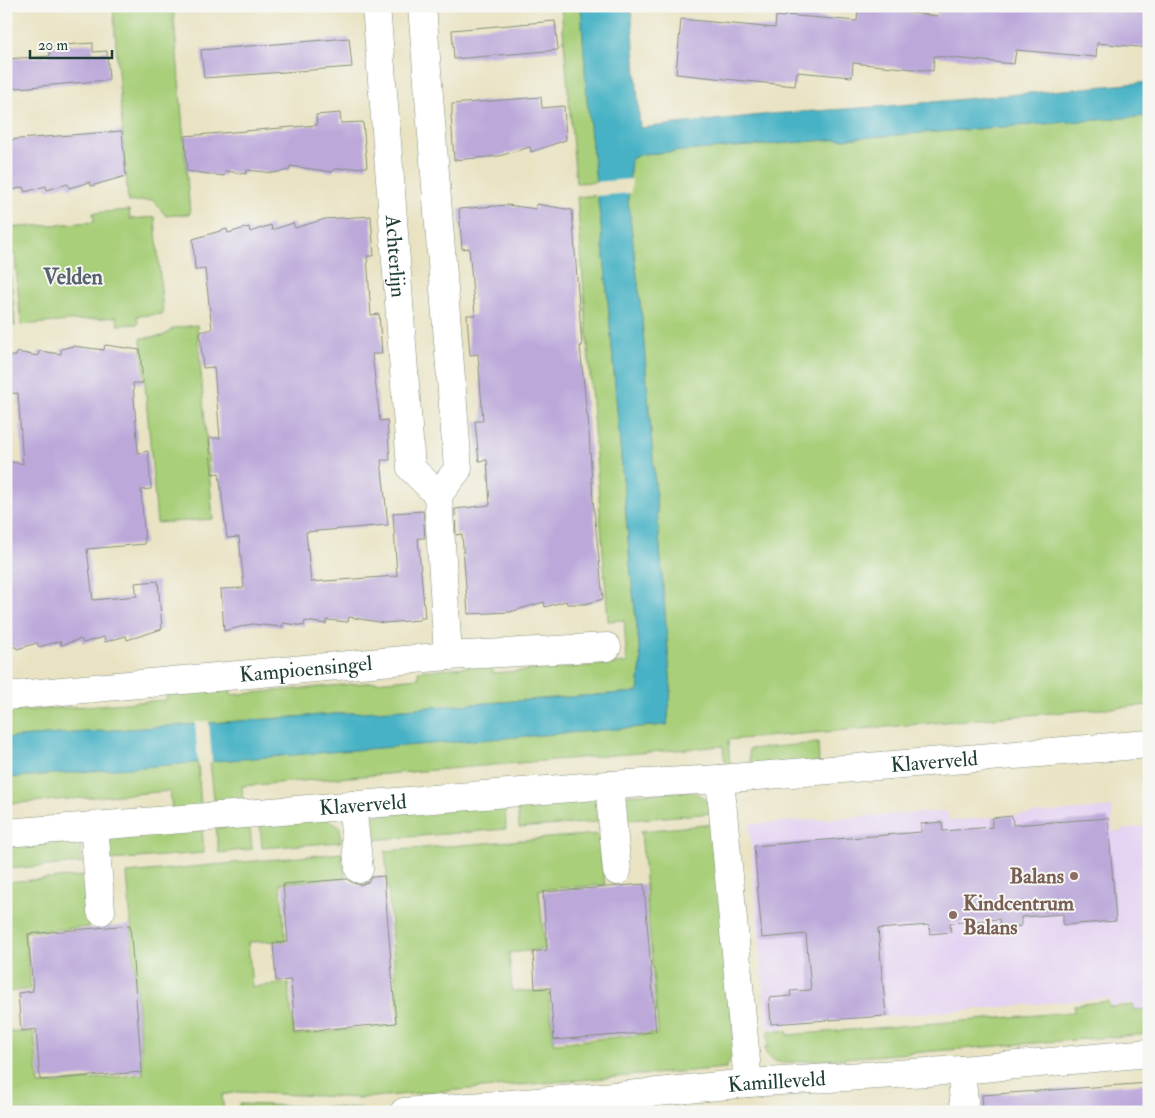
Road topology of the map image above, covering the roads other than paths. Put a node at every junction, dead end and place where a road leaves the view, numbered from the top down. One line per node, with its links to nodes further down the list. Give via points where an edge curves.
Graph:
1 (376, 6): 3 (street, Achterlijn, via 411,468)
2 (422, 6): 3 (street, via 458,468)
3 (438, 495): 5 (street)
4 (607, 647): 5 (street, Kampioensingel)
5 (448, 656): 6 (street, Kampioensingel)
6 (6, 696)
7 (1149, 744): 8 (street, Klaverveld)
8 (720, 779): 9 (street, Klaverveld); 18 (street)
9 (609, 785): 10 (street, Klaverveld); 14 (street)
10 (352, 805): 11 (street, Klaverveld); 13 (street)
11 (94, 825): 12 (street, Klaverveld); 15 (street)
12 (6, 833)
13 (359, 869)
14 (617, 872)
15 (101, 911)
16 (1149, 1053): 17 (street, Kamilleveld)
17 (962, 1070): 18 (street, Kamilleveld); 20 (street)
18 (748, 1083): 19 (street, Kamilleveld)
19 (404, 1112)
20 (965, 1112)

